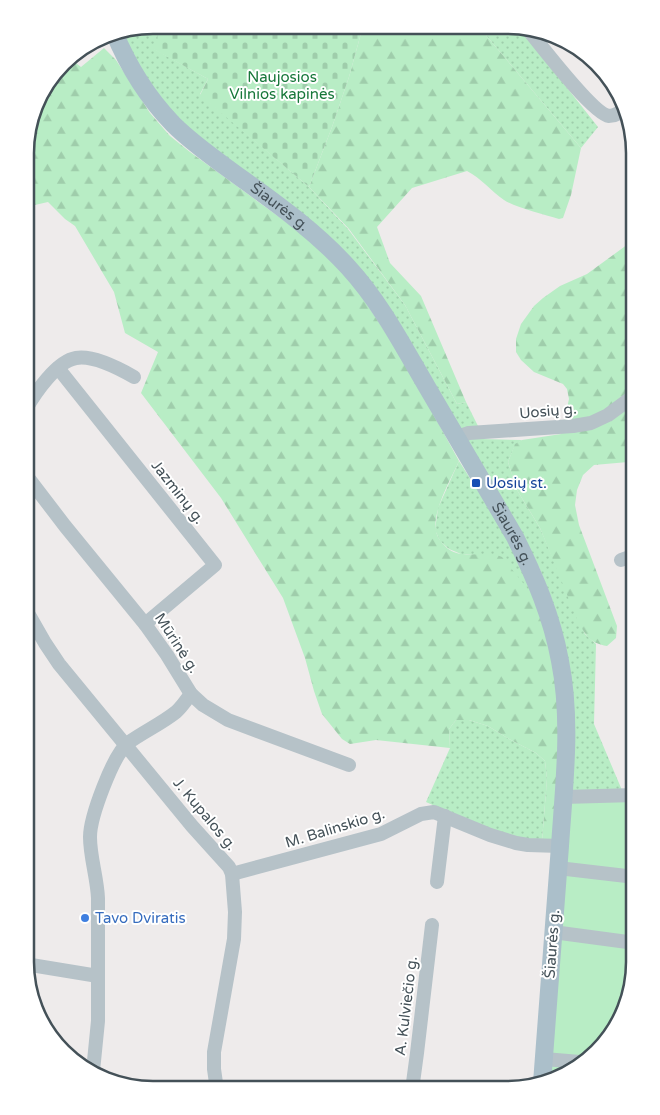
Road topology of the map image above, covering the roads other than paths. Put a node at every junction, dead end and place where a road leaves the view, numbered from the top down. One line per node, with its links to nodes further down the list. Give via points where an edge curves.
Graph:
1 (535, 37): 3 (street, via 586,99 603,114)
2 (118, 40): 8 (main road, Šiaurės g., via 145,89 173,124 203,150 286,210 348,267 395,331)
3 (619, 113)
4 (58, 368): 5 (street, via 82,357); 6 (street); 13 (street, Jazminų g., via 215,566)
5 (134, 377)
6 (34, 397)
7 (626, 402): 8 (street, Uosių g., via 591,423 469,433)
8 (457, 437): 18 (main road, Šiaurės g., via 515,537 553,629 565,701)
9 (34, 485): 13 (street, Mūrinė g.)
10 (626, 558): 11 (street)
11 (621, 560)
12 (34, 623): 15 (street, J. Kupalos g., via 60,664)
13 (146, 624): 14 (street, Mūrinė g.)
14 (191, 694): 15 (street, via 177,711); 16 (street, Mūrinė g., via 228,720)
15 (126, 744): 22 (street, J. Kupalos g.); 29 (street, via 106,779 90,835 98,887)
16 (349, 765)
17 (626, 795): 18 (street)
18 (564, 797): 20 (main road, Šiaurės g.)
19 (445, 816): 20 (street, M. Balinskio g., via 516,843); 22 (street, M. Balinskio g., via 434,812 421,814 381,834); 24 (street)
20 (560, 846): 21 (main road, Šiaurės g.)
21 (558, 868): 23 (street); 26 (main road, Šiaurės g.)
22 (232, 874): 34 (street, J. Kupalos g., via 234,939 214,1052)
23 (626, 876)
24 (437, 882)
25 (432, 925): 35 (street, A. Kulviečio g.)
26 (553, 932): 27 (street); 30 (main road, Šiaurės g.)
27 (626, 942)
28 (34, 966): 29 (street)
29 (98, 976): 32 (street)
30 (544, 1059): 31 (street); 33 (main road, Šiaurės g.)
31 (573, 1061)
32 (94, 1065)
33 (543, 1076)
34 (216, 1081)
35 (413, 1081)

